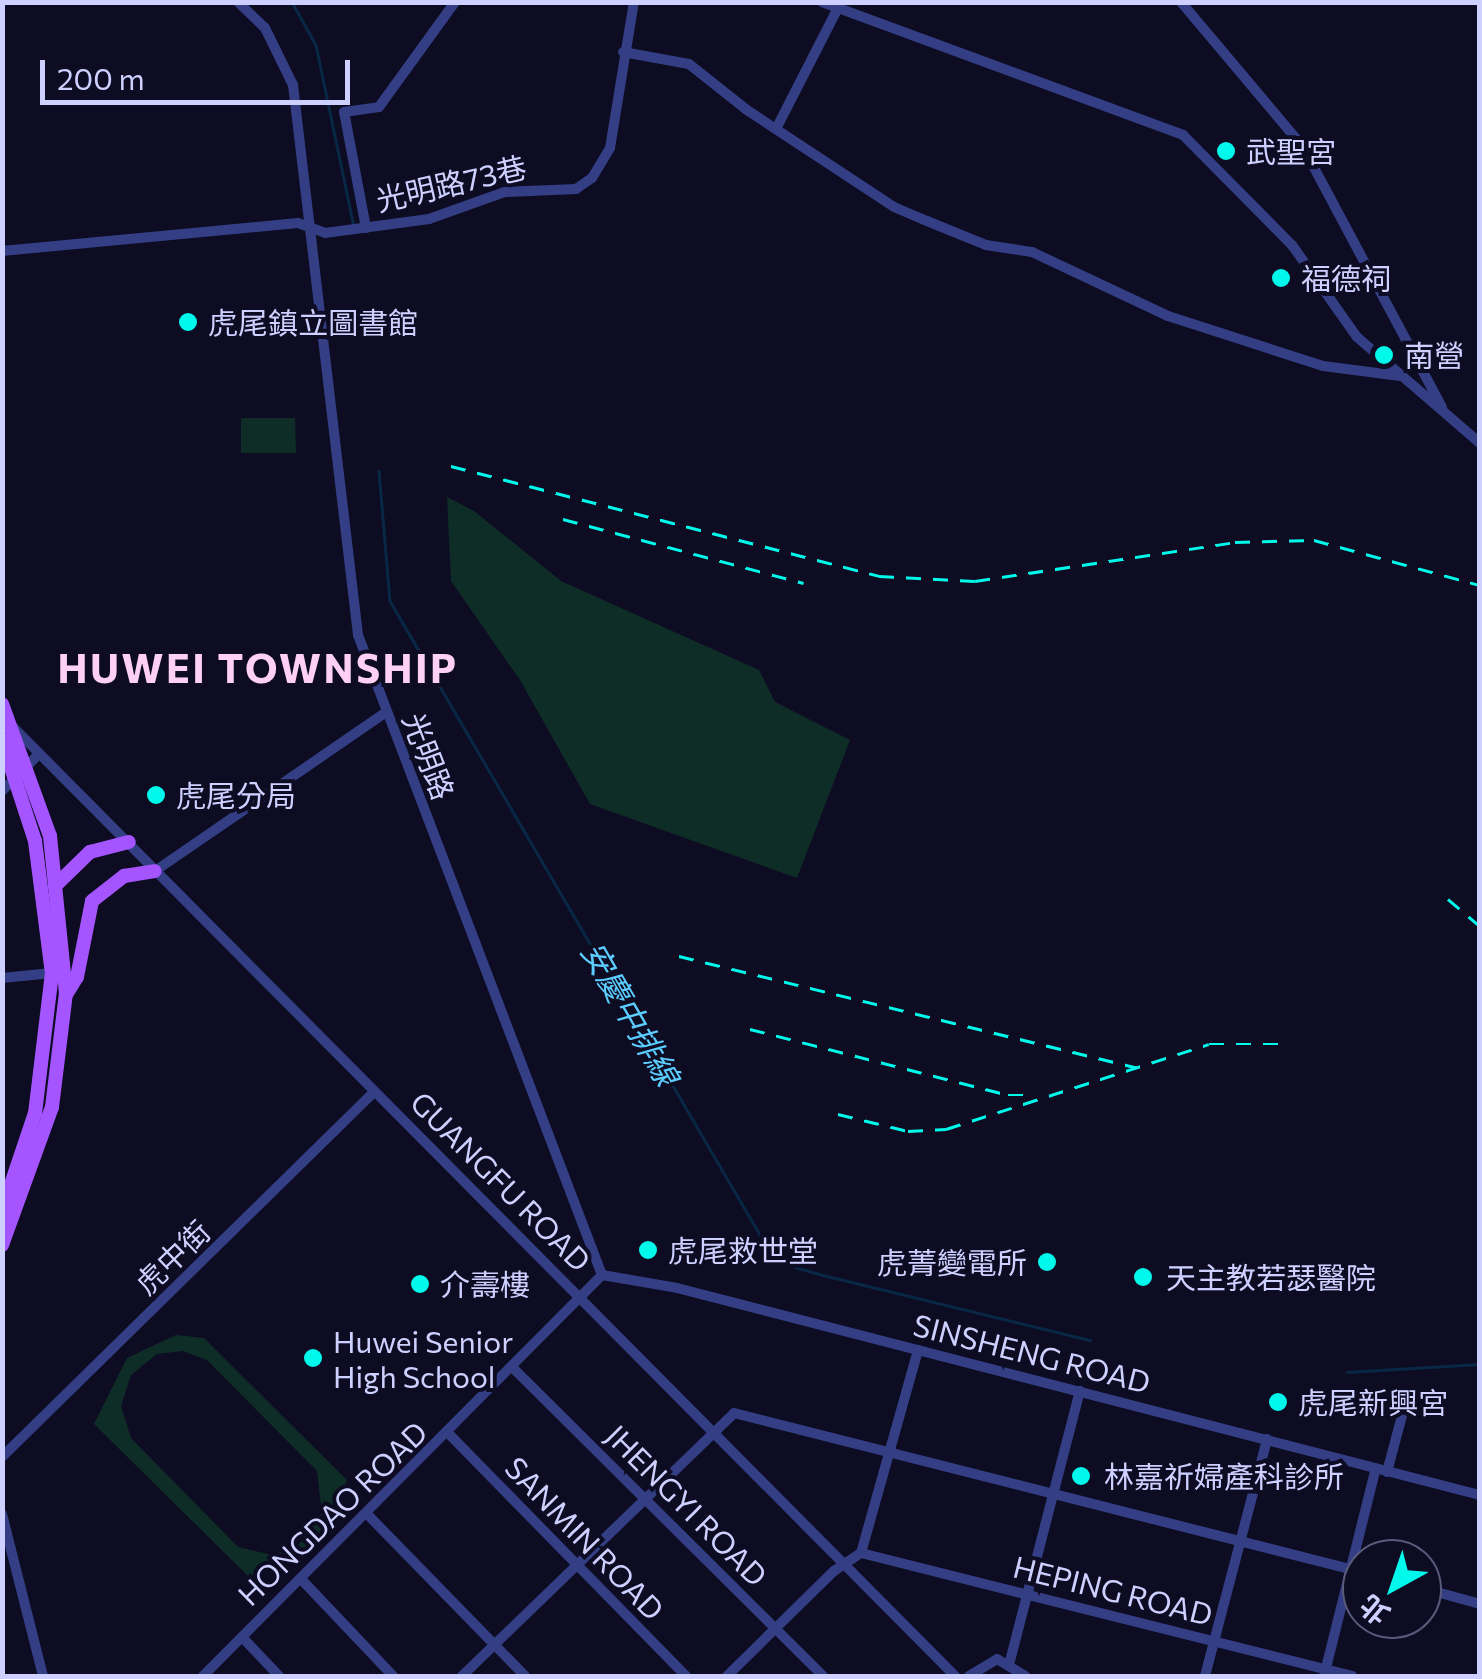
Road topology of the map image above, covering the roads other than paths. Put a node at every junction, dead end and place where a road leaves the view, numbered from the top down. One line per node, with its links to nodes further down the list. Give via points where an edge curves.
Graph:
1 (238, 2): 10 (street, 光明路, via 265,28 293,85)
2 (455, 2): 9 (street, 光明路73巷, via 379,107 344,112)
3 (634, 2): 7 (street, 光明路73巷)
4 (822, 2): 6 (street)
5 (1181, 2): 13 (street, via 1302,146)
6 (836, 12): 8 (street); 12 (street, via 1183,135 1292,246 1357,337)
7 (623, 52): 8 (street, via 690,64); 9 (street, 光明路73巷, via 618,120 592,178 576,189 504,192 429,219)
8 (776, 128): 12 (street, via 894,207 986,245 1032,252 1168,316 1322,366)
9 (366, 228): 10 (street, 光明路73巷)
10 (311, 229): 11 (street, via 298,223); 16 (street, 光明路, via 358,635)
11 (2, 250)
12 (1400, 376): 13 (street)
13 (1448, 416): 14 (street)
14 (1480, 443)
15 (2, 704): 17 (main road, GUANGFU ROAD)
16 (385, 713): 23 (street); 32 (street, 光明路)
17 (6, 720): 19 (street, GUANGFU ROAD); 20 (main road)
18 (2, 740): 20 (main road)
19 (39, 754): 20 (street); 22 (street, GUANGFU ROAD)
20 (22, 771): 21 (street); 24 (main road); 25 (main road)
21 (2, 791)
22 (128, 842): 23 (street, GUANGFU ROAD); 24 (main road, via 90,852)
23 (155, 870): 28 (main road, via 124,876 92,901 77,977); 29 (street, GUANGFU ROAD)
24 (60, 882): 25 (main road); 28 (main road)
25 (46, 895): 26 (main road)
26 (52, 973): 27 (street); 30 (main road, via 35,1113)
27 (2, 978)
28 (66, 993): 31 (main road, via 52,1108)
29 (374, 1092): 33 (street, GUANGFU ROAD); 42 (street, 虎中街)
30 (2, 1212)
31 (2, 1245)
32 (602, 1275): 33 (street); 34 (street, SINSHENG ROAD)
33 (580, 1299): 35 (street, HONGDAO ROAD); 38 (street, GUANGFU ROAD)
34 (918, 1350): 36 (street, SINSHENG ROAD); 41 (street)
35 (514, 1369): 39 (street, HONGDAO ROAD); 45 (street, JHENGYI ROAD)
36 (1080, 1392): 40 (street, SINSHENG ROAD); 44 (street)
37 (1408, 1393): 43 (street)
38 (710, 1431): 41 (street, via 741,1412); 45 (street); 53 (street, GUANGFU ROAD)
39 (449, 1434): 48 (street, HONGDAO ROAD); 52 (street, SANMIN ROAD)
40 (1267, 1440): 43 (street, SINSHENG ROAD); 50 (street)
41 (890, 1450): 44 (street); 51 (street)
42 (2, 1457)
43 (1381, 1470): 46 (street, SINSHENG ROAD); 49 (street)
44 (1053, 1493): 50 (street); 57 (street)
45 (644, 1496): 52 (street); 60 (street, JHENGYI ROAD)
46 (1480, 1496)
47 (2, 1514): 66 (street)
48 (366, 1514): 55 (street, HONGDAO ROAD); 63 (street)
49 (1365, 1539)
50 (1242, 1542): 54 (street); 62 (street)
51 (861, 1553): 53 (street); 57 (street, HEPING ROAD)
52 (574, 1564): 63 (street); 72 (street, SANMIN ROAD)
53 (844, 1564): 60 (street); 75 (street, GUANGFU ROAD)
54 (1342, 1567)
55 (301, 1579): 61 (street, HONGDAO ROAD); 69 (street)
56 (1442, 1594): 58 (street)
57 (1026, 1595): 62 (street, HEPING ROAD); 64 (street)
58 (1480, 1604)
59 (1342, 1619): 65 (street)
60 (776, 1629): 73 (street); 74 (street, JHENGYI ROAD)
61 (242, 1637): 67 (street, HONGDAO ROAD); 68 (street)
62 (1214, 1642): 65 (street, HEPING ROAD); 78 (street)
63 (494, 1645): 70 (street); 71 (street)
64 (1010, 1662): 76 (street, via 987,1660); 77 (street)
65 (1325, 1673): 79 (street, HEPING ROAD)
66 (43, 1676)
67 (203, 1676)
68 (279, 1676)
69 (393, 1676)
70 (462, 1676)
71 (525, 1676)
72 (686, 1676)
73 (727, 1676)
74 (823, 1676)
75 (955, 1676)
76 (969, 1676)
77 (1025, 1676)
78 (1206, 1676)
79 (1352, 1676)

